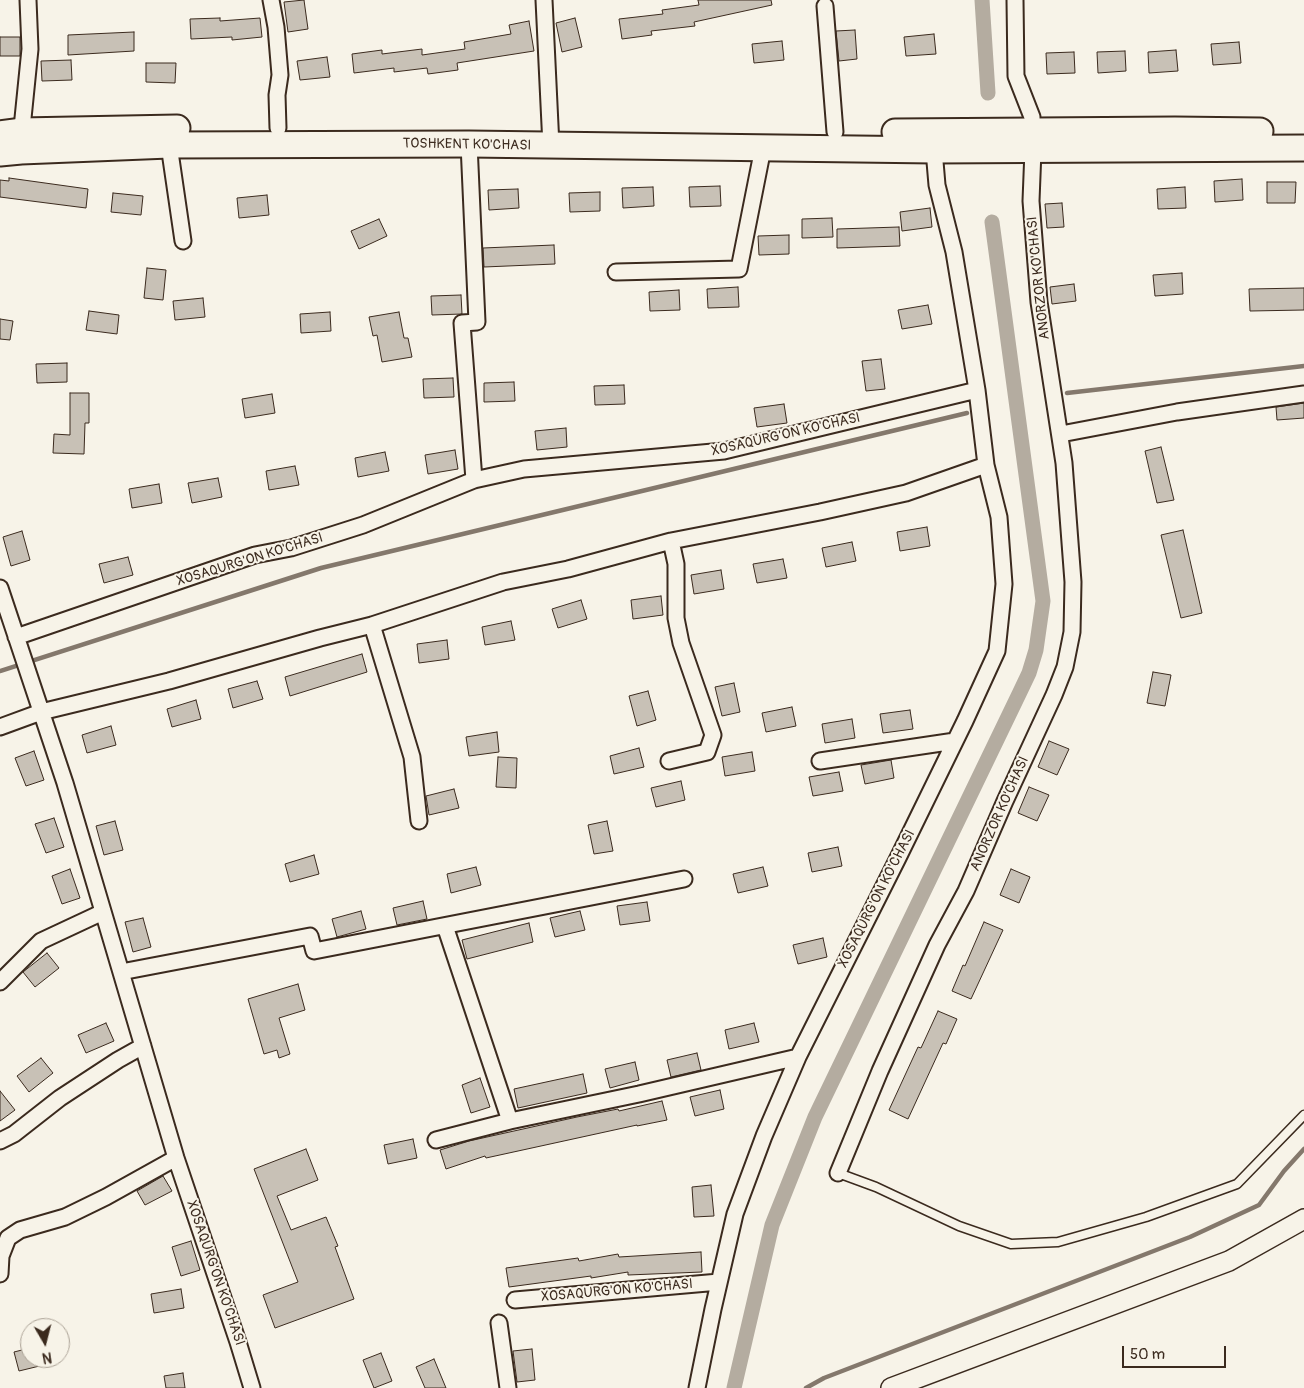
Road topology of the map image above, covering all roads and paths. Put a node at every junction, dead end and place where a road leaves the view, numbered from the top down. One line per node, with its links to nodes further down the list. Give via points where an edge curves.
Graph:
1 (28, 0): 12 (street, via 30,49)
2 (271, 0): 6 (street, via 280,75)
3 (544, 0): 9 (street)
4 (1015, 0): 10 (street, ANORZOR KO'CHASI, via 1016,76 1032,117)
5 (825, 6): 7 (street)
6 (278, 128): 9 (highway, TOSHKENT KO'CHASI); 12 (highway, TOSHKENT KO'CHASI, via 132,128)
7 (835, 132): 9 (highway, TOSHKENT KO'CHASI); 11 (highway, TOSHKENT KO'CHASI)
8 (1304, 132): 10 (highway, via 1175,130)
9 (551, 137): 13 (highway, TOSHKENT KO'CHASI); 15 (highway, TOSHKENT KO'CHASI)
10 (1032, 140): 11 (highway); 16 (highway); 21 (street, ANORZOR KO'CHASI, via 1031,201 1039,302)
11 (933, 141): 15 (highway, TOSHKENT KO'CHASI); 19 (street, XOSAQURG'ON KO'CHASI, via 937,185 954,252)
12 (10, 142): 14 (highway, TOSHKENT KO'CHASI)
13 (470, 144): 14 (highway, TOSHKENT KO'CHASI); 23 (street, via 477,322 462,322)
14 (168, 145): 17 (street)
15 (763, 148): 18 (street, via 739,269)
16 (1304, 148)
17 (183, 241)
18 (616, 272)
19 (977, 390): 22 (street, XOSAQURG'ON KO'CHASI); 23 (street, XOSAQURG'ON KO'CHASI, via 724,451 524,469)
20 (1304, 394): 21 (street, via 1177,412)
21 (1061, 434): 46 (street, ANORZOR KO'CHASI, via 1073,582 1072,632 1066,667 966,891 937,945 880,1071)
22 (986, 465): 24 (street, via 906,493); 30 (street, XOSAQURG'ON KO'CHASI, via 999,517 1004,584 997,651)
23 (474, 480): 27 (street, XOSAQURG'ON KO'CHASI, via 363,525 291,548 256,555)
24 (672, 541): 26 (street, via 568,569 503,582); 31 (street, via 676,564 676,618 681,643 712,735 707,752)
25 (0, 588): 27 (street)
26 (372, 625): 28 (street); 33 (street, via 412,757)
27 (16, 638): 28 (street, XOSAQURG'ON KO'CHASI)
28 (41, 712): 29 (street); 35 (street, XOSAQURG'ON KO'CHASI)
29 (0, 728)
30 (956, 742): 32 (street); 40 (street, XOSAQURG'ON KO'CHASI)
31 (669, 761)
32 (820, 761)
33 (419, 821)
34 (684, 879): 36 (street)
35 (103, 912): 37 (street, XOSAQURG'ON KO'CHASI); 38 (street, via 41,940)
36 (445, 926): 37 (street, via 314,951 310,936); 42 (street)
37 (121, 972): 39 (street, XOSAQURG'ON KO'CHASI)
38 (0, 982)
39 (143, 1046): 44 (street, via 60,1098); 45 (street, XOSAQURG'ON KO'CHASI)
40 (798, 1057): 42 (street); 49 (street, XOSAQURG'ON KO'CHASI, via 735,1214)
41 (1304, 1115): 46 (lane, via 1237,1184 1058,1242 1011,1244 959,1226)
42 (510, 1121): 43 (street)
43 (436, 1140)
44 (0, 1141)
45 (176, 1158): 48 (street, via 65,1217 20,1230 8,1238 1,1256); 52 (street, XOSAQURG'ON KO'CHASI)
46 (838, 1173)
47 (1304, 1219): 55 (street, via 1229,1261)
48 (0, 1274)
49 (719, 1282): 50 (street, XOSAQURG'ON KO'CHASI); 54 (street, XOSAQURG'ON KO'CHASI)
50 (515, 1300)
51 (500, 1323): 53 (street)
52 (252, 1388)
53 (508, 1388)
54 (697, 1388)
55 (891, 1388)

